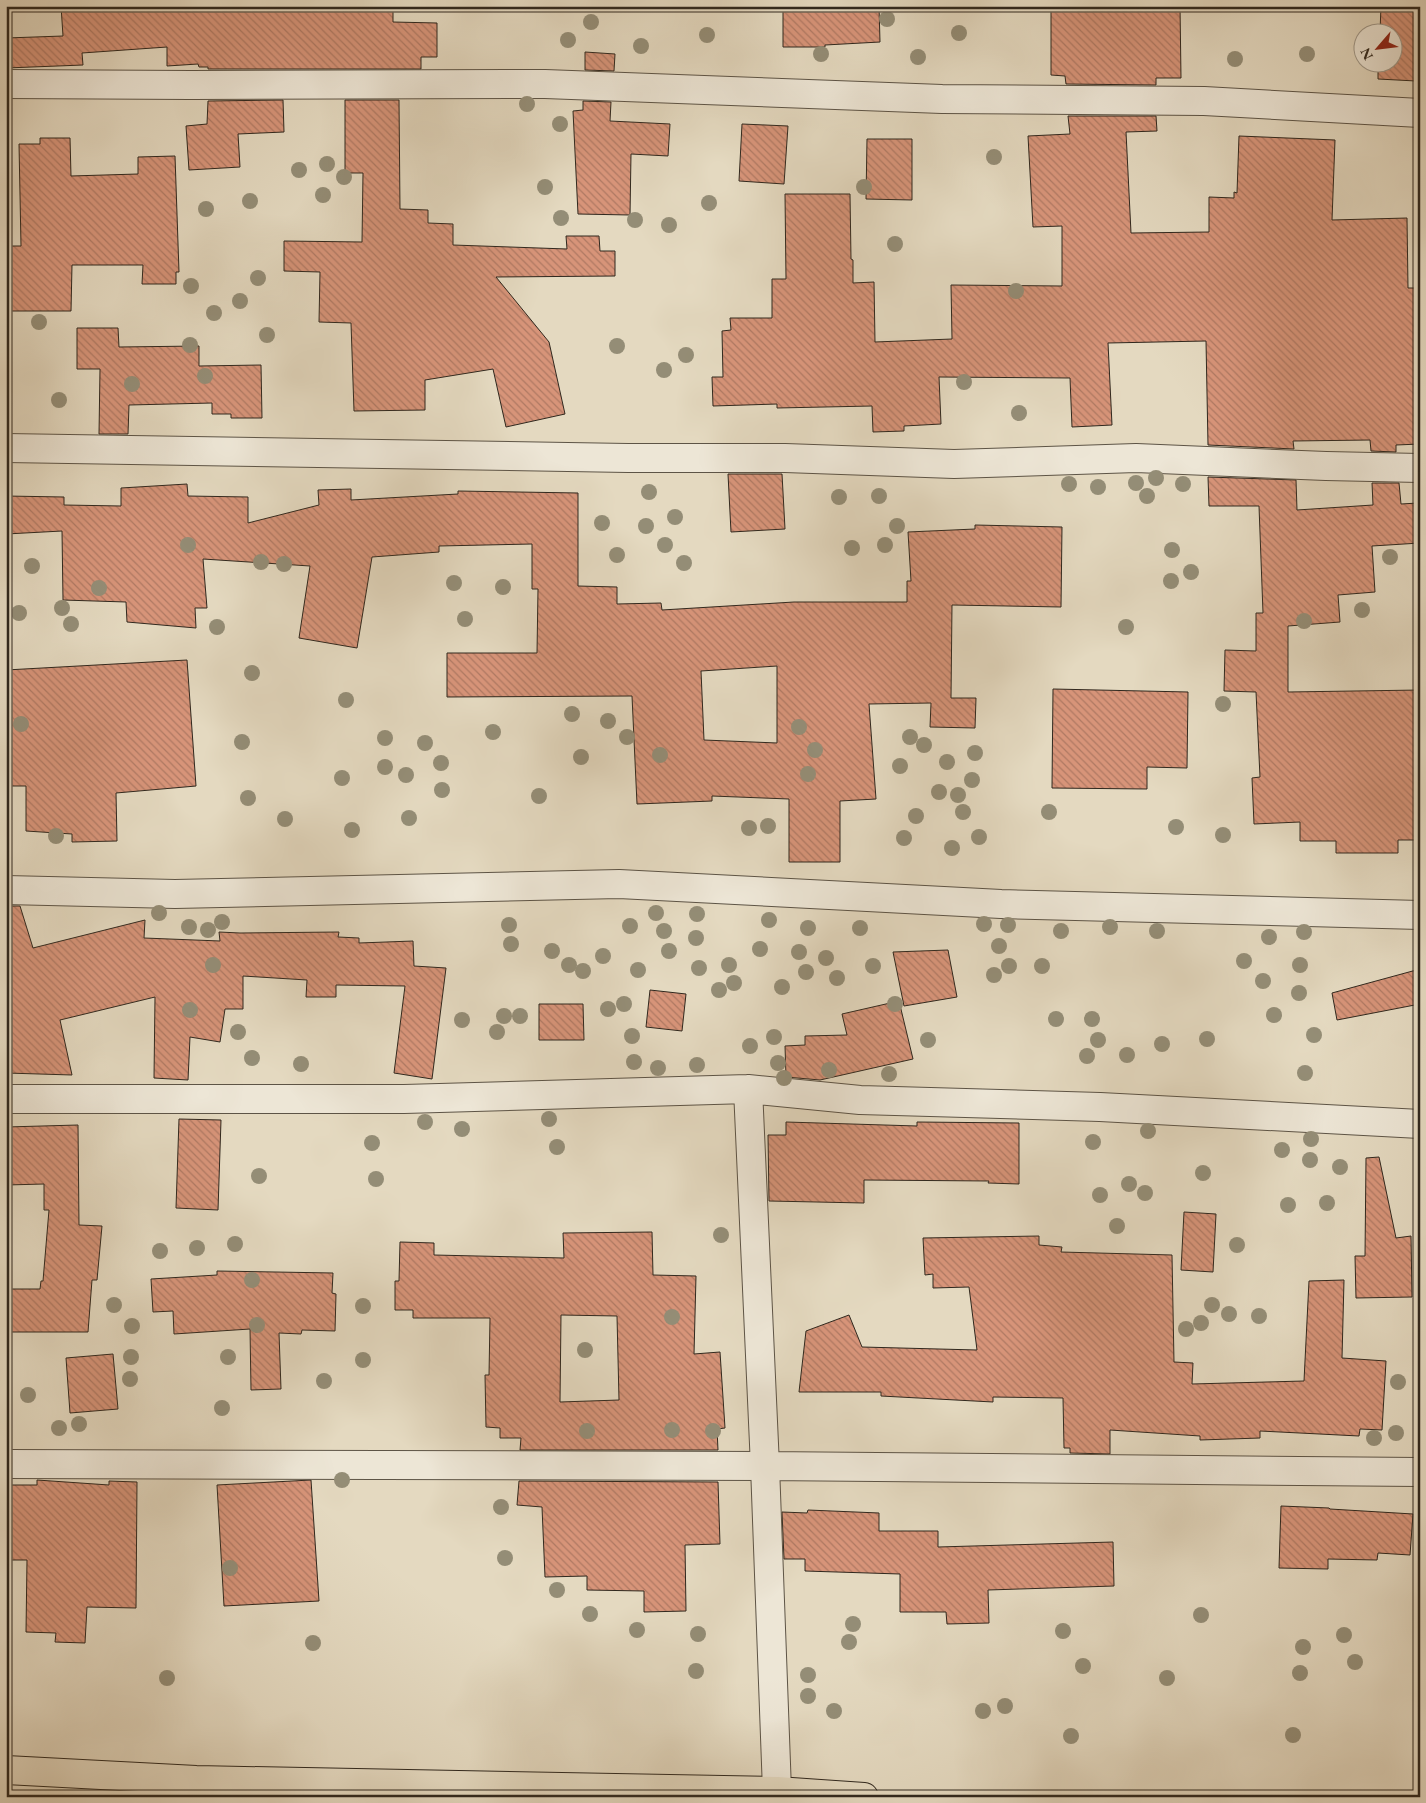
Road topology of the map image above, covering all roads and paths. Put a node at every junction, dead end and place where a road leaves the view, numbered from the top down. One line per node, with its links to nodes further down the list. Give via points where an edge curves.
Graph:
1 (6, 84): 2 (street, via 545,84 942,99 1204,101)
2 (1420, 113)
3 (6, 448): 4 (street, via 785,458 954,464 1136,458)
4 (1420, 468)
5 (6, 890): 6 (street, via 175,894 619,884 1000,904)
6 (1420, 915)
7 (748, 1089): 8 (street, via 404,1099); 9 (street, via 860,1100 1100,1107); 11 (street)
8 (6, 1098)
9 (1420, 1124)
10 (6, 1464): 11 (street)
11 (765, 1466): 12 (street); 15 (street)
12 (1420, 1472)
13 (6, 1770): 14 (main road)
14 (196, 1788): 15 (main road)
15 (777, 1791): 16 (main road)
16 (864, 1797)

